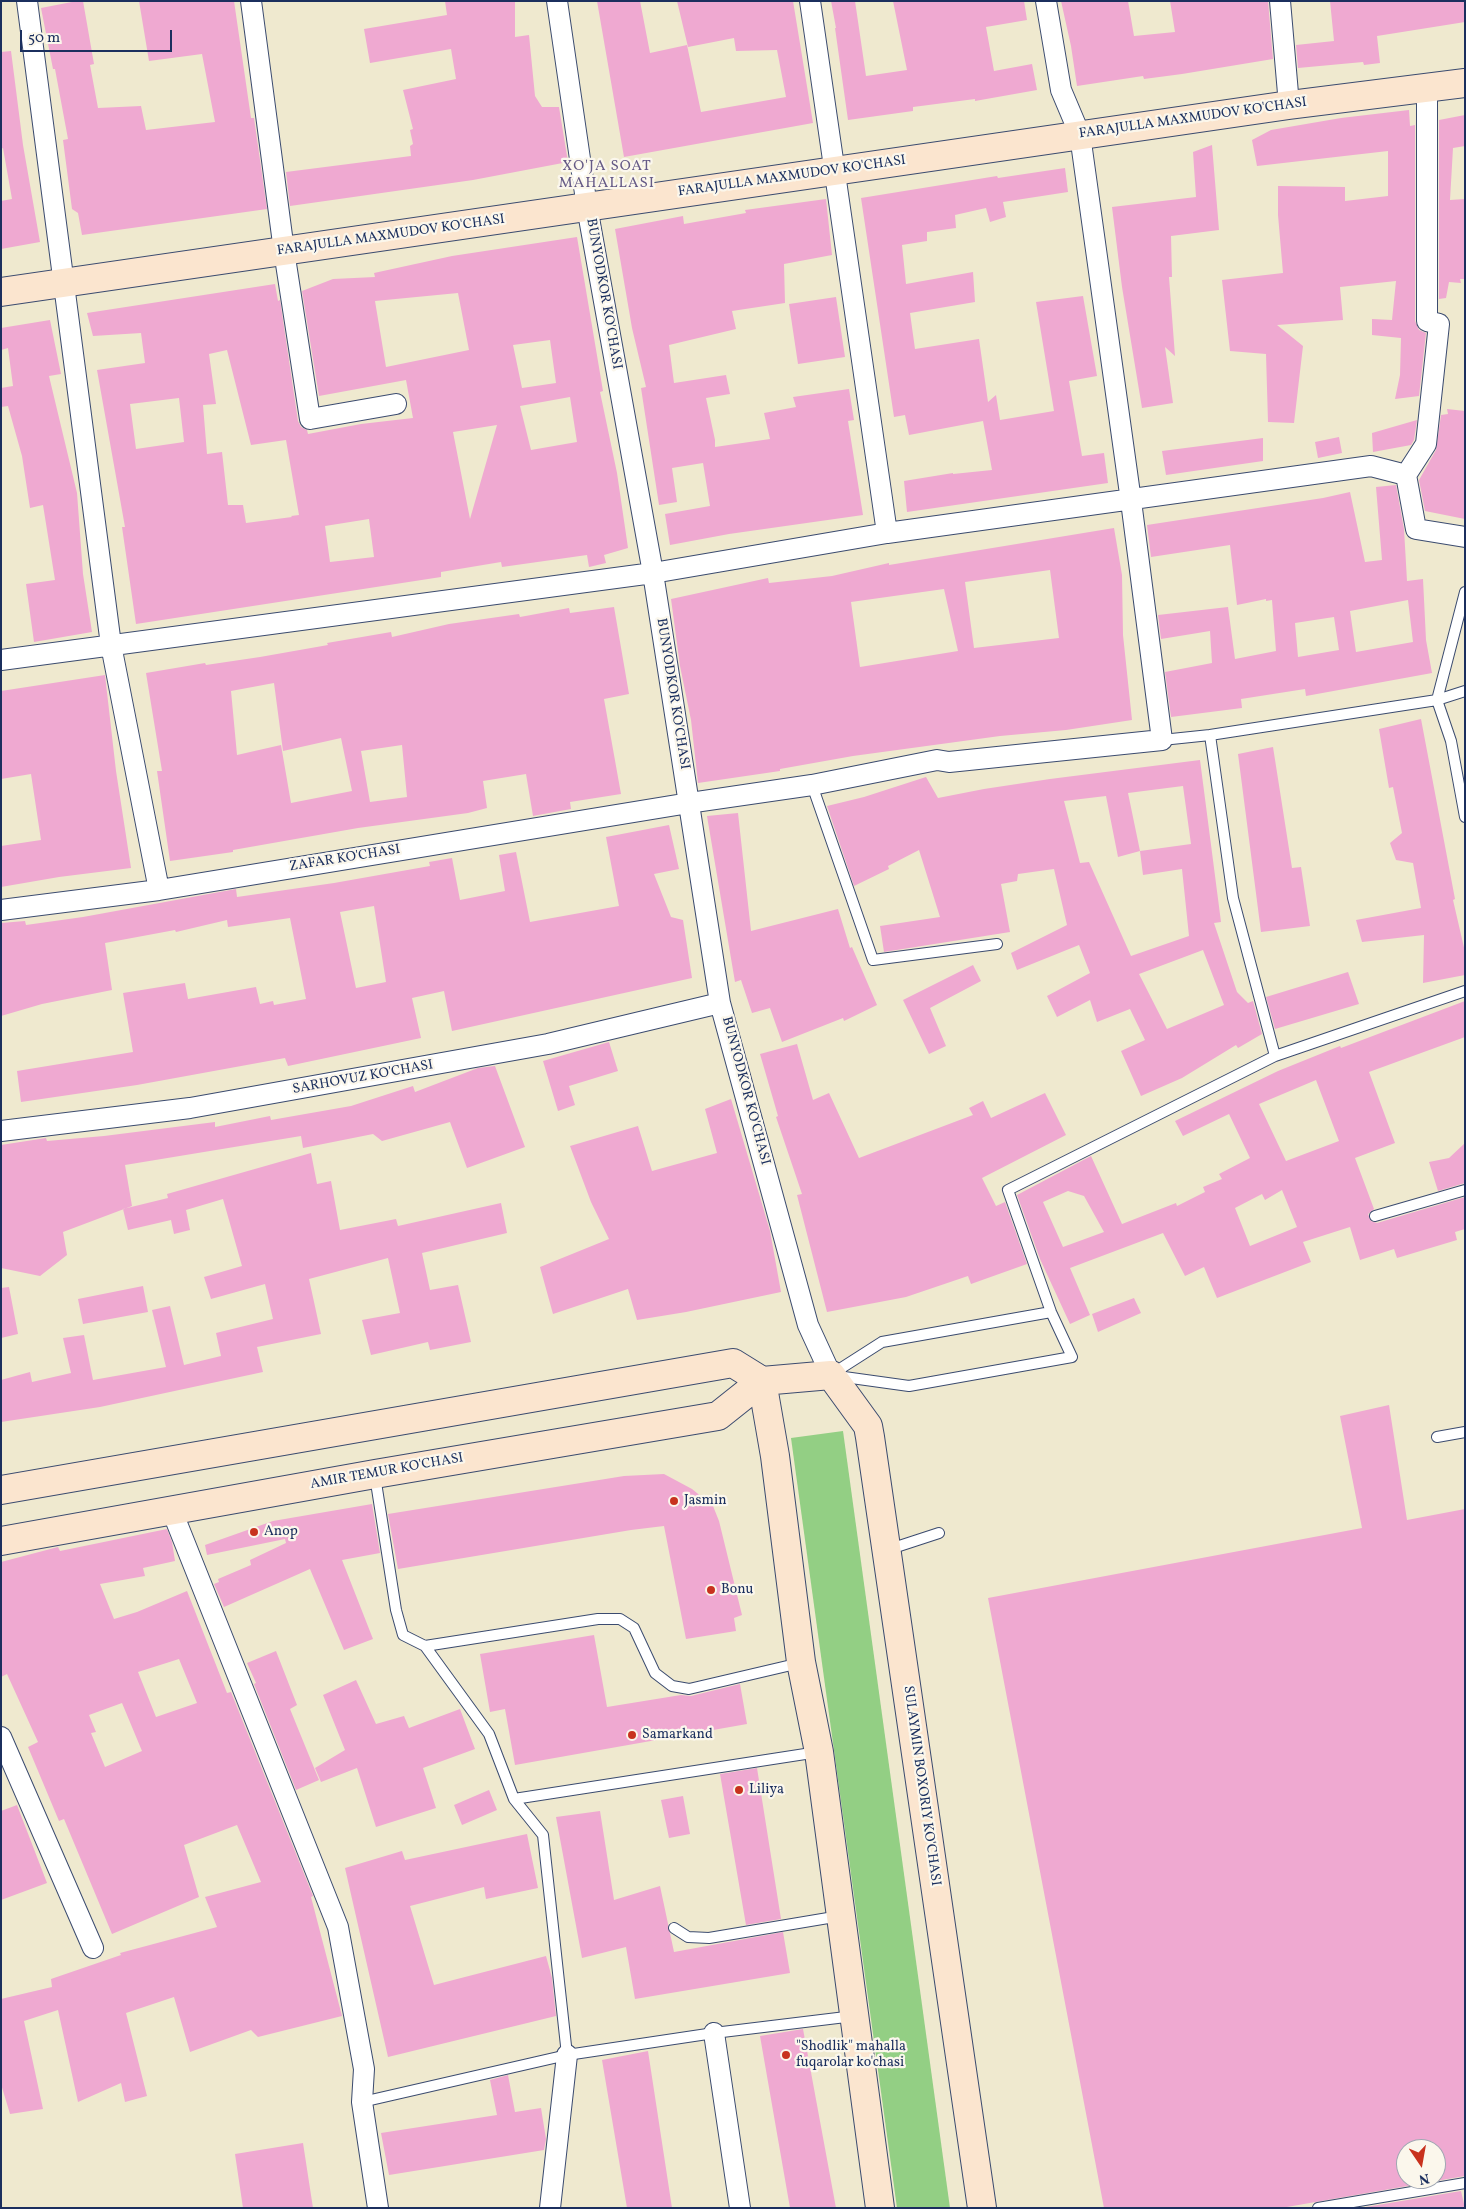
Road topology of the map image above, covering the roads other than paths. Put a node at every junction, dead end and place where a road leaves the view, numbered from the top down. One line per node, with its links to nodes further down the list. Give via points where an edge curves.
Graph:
1 (27, 1): 14 (street)
2 (251, 1): 13 (street)
3 (557, 1): 12 (street, BUNYODKOR KO'CHASI)
4 (810, 1): 11 (street)
5 (1046, 1): 10 (street, via 1061,90)
6 (1280, 1): 9 (street)
7 (1465, 83): 8 (main road, FARAJULLA MAXMUDOV KO'CHASI)
8 (1427, 88): 9 (main road, FARAJULLA MAXMUDOV KO'CHASI); 17 (street, via 1427,321 1439,324 1426,444)
9 (1290, 105): 10 (main road, FARAJULLA MAXMUDOV KO'CHASI)
10 (1080, 135): 11 (main road, FARAJULLA MAXMUDOV KO'CHASI); 18 (street)
11 (836, 170): 12 (main road, FARAJULLA MAXMUDOV KO'CHASI); 19 (street)
12 (587, 207): 13 (main road, FARAJULLA MAXMUDOV KO'CHASI); 21 (street, BUNYODKOR KO'CHASI)
13 (284, 251): 14 (main road, FARAJULLA MAXMUDOV KO'CHASI); 16 (street, via 310,419)
14 (65, 283): 15 (main road, FARAJULLA MAXMUDOV KO'CHASI); 23 (street)
15 (1, 292)
16 (396, 404)
17 (1406, 475): 18 (street, via 1371,466); 20 (street, via 1416,529)
18 (1132, 501): 19 (street); 28 (street)
19 (887, 533): 21 (street)
20 (1465, 537)
21 (653, 573): 23 (street); 30 (street, BUNYODKOR KO'CHASI)
22 (1465, 592): 26 (lane)
23 (110, 645): 24 (street); 32 (street)
24 (1, 660)
25 (1465, 691): 26 (lane)
26 (1437, 700): 27 (lane); 31 (lane, via 1452,741)
27 (1210, 735): 28 (lane); 37 (lane, via 1233,898)
28 (1162, 740): 29 (street, ZAFAR KO'CHASI, via 949,762 937,760)
29 (812, 785): 30 (street, ZAFAR KO'CHASI); 34 (lane, via 873,960)
30 (689, 803): 32 (street, ZAFAR KO'CHASI); 36 (street, BUNYODKOR KO'CHASI)
31 (1465, 817)
32 (159, 890): 33 (street, ZAFAR KO'CHASI)
33 (1, 910)
34 (996, 944)
35 (1465, 991): 37 (lane)
36 (720, 1003): 38 (street, SARHOVUZ KO'CHASI, via 548,1044 190,1108); 42 (street, BUNYODKOR KO'CHASI, via 808,1325)
37 (1274, 1056): 41 (lane, via 1008,1190)
38 (1, 1131)
39 (1465, 1190): 40 (lane)
40 (1374, 1216)
41 (1051, 1312): 42 (lane, via 882,1342); 42 (lane, via 1072,1357 909,1386)
42 (831, 1375): 43 (main road); 51 (main road, SULAYMIN BOXORIY KO'CHASI, via 868,1426)
43 (762, 1380): 46 (main road, AMIR TEMUR KO'CHASI, via 718,1416); 47 (main road, via 733,1363); 53 (main road)
44 (1465, 1432): 45 (lane)
45 (1437, 1437)
46 (375, 1474): 48 (main road, AMIR TEMUR KO'CHASI); 52 (lane, via 396,1610 404,1635)
47 (1, 1490)
48 (172, 1511): 50 (main road, AMIR TEMUR KO'CHASI); 63 (street, via 338,1927 364,2069)
49 (939, 1533): 51 (lane)
50 (1, 1541)
51 (886, 1550): 69 (main road, SULAYMIN BOXORIY KO'CHASI)
52 (425, 1646): 53 (lane, via 598,1619 620,1619 634,1628 655,1673 672,1686 689,1689); 56 (lane, via 489,1734)
53 (801, 1662): 55 (main road)
54 (1, 1737): 59 (street)
55 (819, 1752): 56 (lane); 57 (main road)
56 (514, 1799): 62 (lane, via 543,1836)
57 (841, 1916): 58 (lane, via 709,1938 688,1937); 60 (main road)
58 (674, 1928)
59 (93, 1948)
60 (855, 2016): 61 (lane); 68 (main road)
61 (714, 2033): 62 (lane); 67 (street)
62 (567, 2055): 63 (lane); 66 (street)
63 (362, 2102): 65 (street)
64 (1465, 2183): 70 (lane)
65 (378, 2208)
66 (550, 2208)
67 (740, 2208)
68 (880, 2208)
69 (982, 2208)
70 (1318, 2208)

